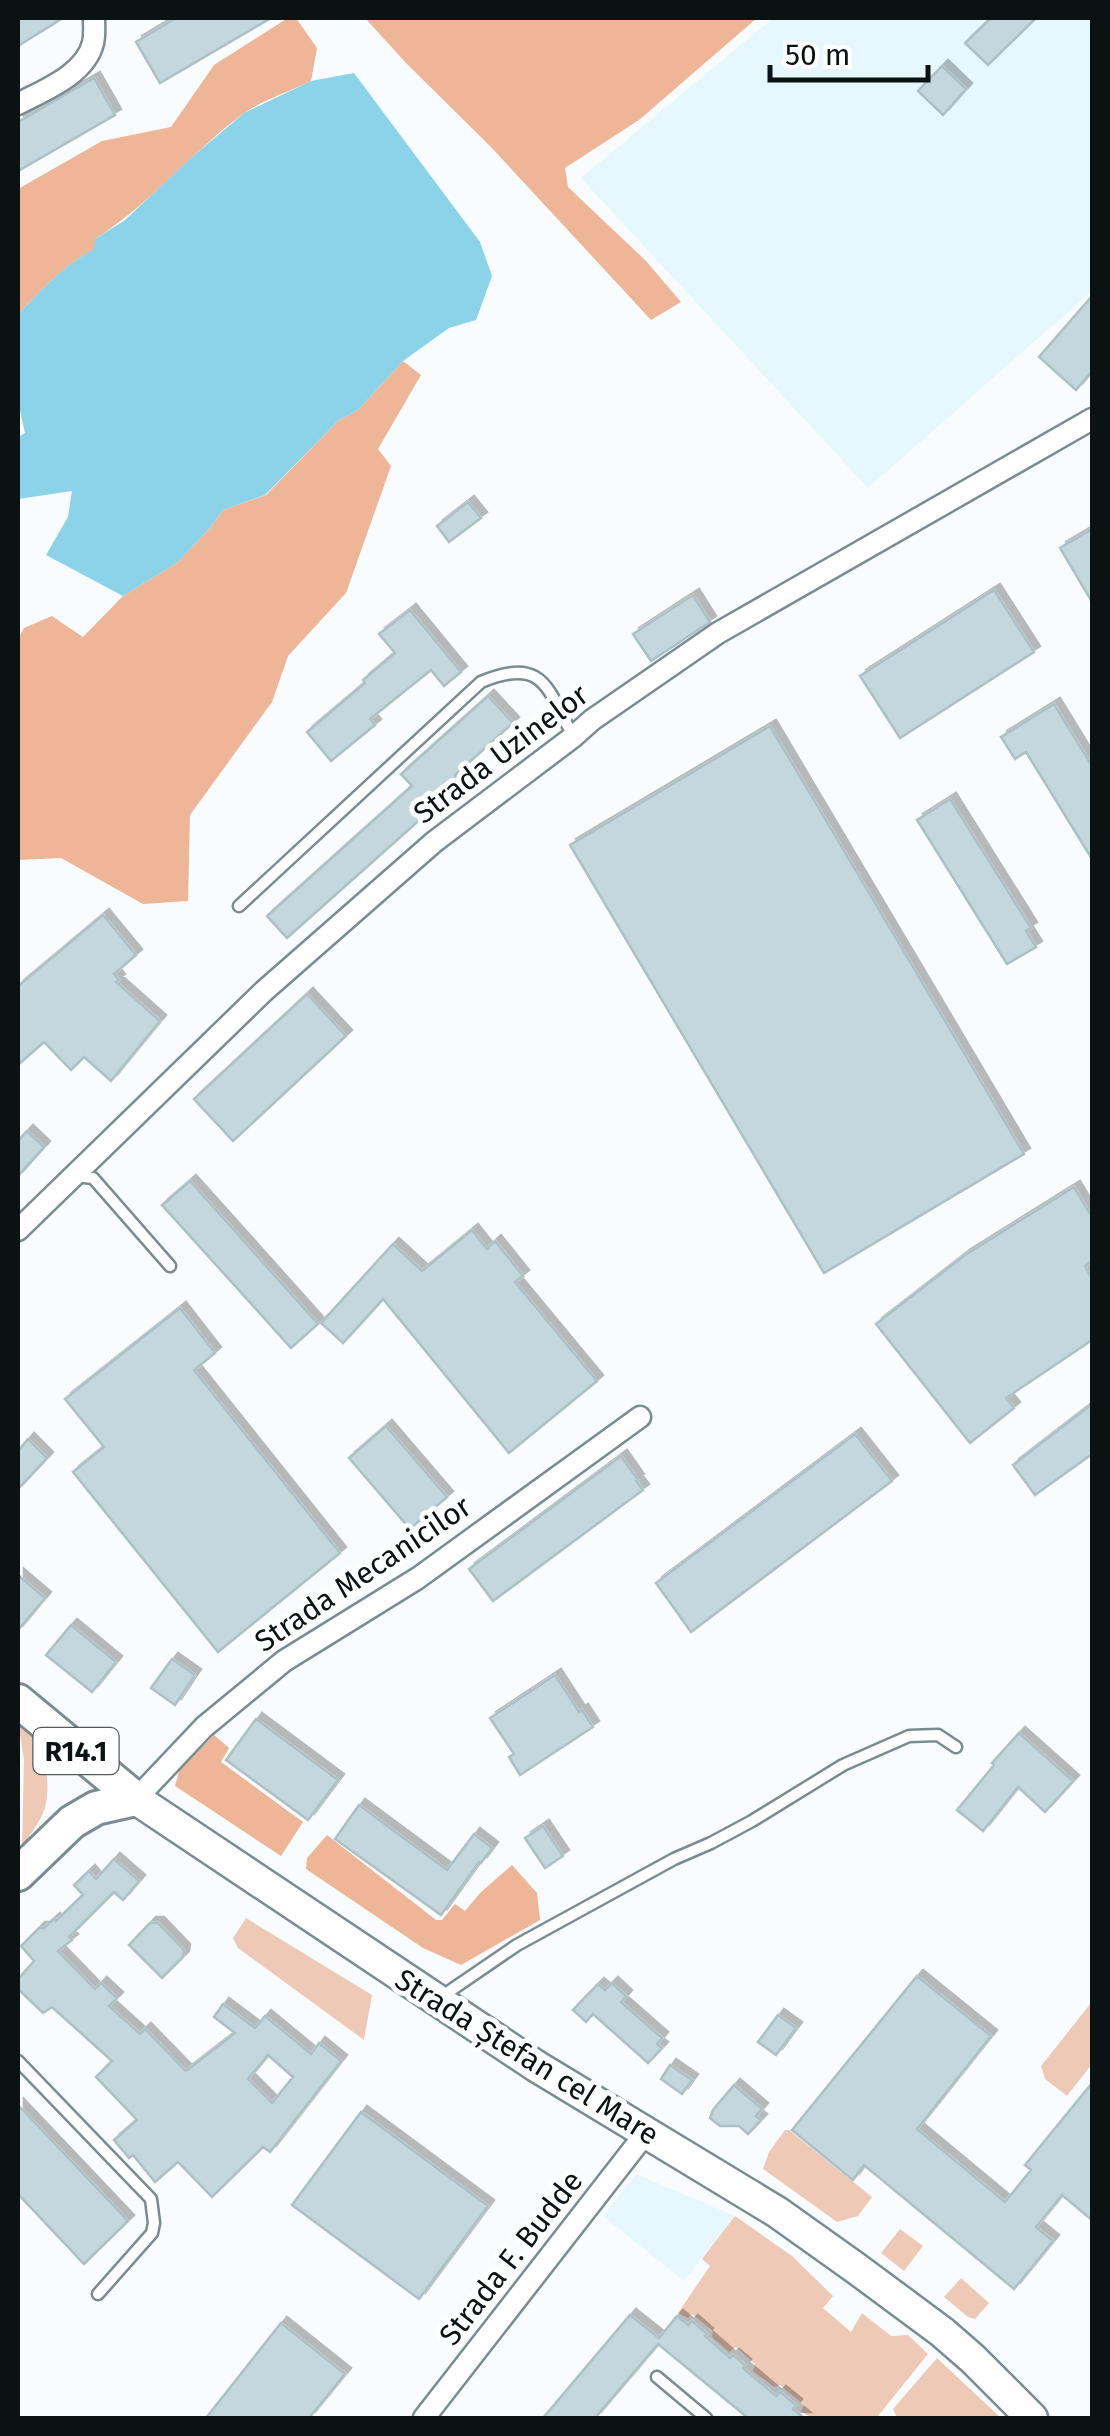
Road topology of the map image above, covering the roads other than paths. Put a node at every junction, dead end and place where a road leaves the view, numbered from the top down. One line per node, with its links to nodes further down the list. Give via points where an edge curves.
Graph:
1 (94, 18): 2 (street, via 86,59)
2 (18, 104)
3 (1092, 420): 4 (street, Strada Uzinelor, via 718,633)
4 (573, 737): 5 (lane, via 544,681 513,672 481,682); 6 (street, Strada Uzinelor, via 434,842 264,992)
5 (239, 906)
6 (74, 1176): 7 (street, Strada Uzinelor); 8 (lane, via 93,1178)
7 (18, 1230)
8 (170, 1266)
9 (640, 1417): 12 (street, Strada Mecanicilor, via 418,1578 284,1661 204,1727)
10 (18, 1701): 12 (main road, Strada Ștefan cel Mare / R14.1)
11 (956, 1746): 14 (lane, via 938,1736 909,1736 842,1765 752,1821 517,1945)
12 (136, 1799): 13 (main road, R14.1, via 96,1808 72,1822); 14 (main road, Strada Ștefan cel Mare)
13 (18, 1874)
14 (436, 2000): 16 (main road, Strada Ștefan cel Mare)
15 (18, 2061): 17 (lane, via 151,2199 152,2233)
16 (645, 2134): 19 (street, Strada F. Budde); 21 (main road, Strada Ștefan cel Mare, via 857,2268 942,2332)
17 (98, 2294)
18 (657, 2377): 20 (lane)
19 (424, 2418)
20 (706, 2418)
21 (1032, 2418)

